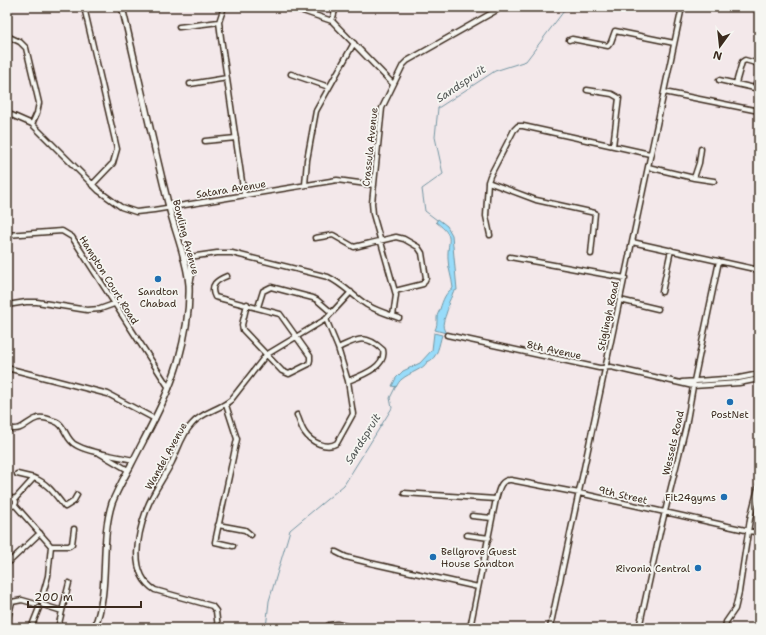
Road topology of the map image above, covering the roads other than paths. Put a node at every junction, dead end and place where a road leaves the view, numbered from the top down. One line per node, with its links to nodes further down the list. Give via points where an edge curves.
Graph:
1 (84, 7): 39 (street, via 117,149 113,163)
2 (122, 7): 43 (main road, Bowling Avenue)
3 (224, 7): 9 (street)
4 (291, 7): 8 (street)
5 (336, 7): 8 (street)
6 (682, 7): 14 (street, Stiglingh Road)
7 (498, 9): 22 (street, Crassula Avenue, via 406,62)
8 (332, 21): 13 (street)
9 (219, 22): 10 (street); 18 (street)
10 (180, 27)
11 (7, 36): 29 (street, via 20,42 27,50 39,103)
12 (569, 40): 14 (street, via 608,46 615,31)
13 (354, 43): 22 (street); 23 (street)
14 (674, 43): 26 (street, Stiglingh Road)
15 (759, 64): 20 (street, via 746,60 742,62)
16 (759, 72): 24 (street)
17 (291, 74): 23 (street)
18 (227, 78): 21 (street); 30 (street)
19 (719, 80): 20 (street)
20 (736, 83): 24 (street)
21 (190, 84)
22 (393, 84): 41 (street, Crassula Avenue, via 382,108)
23 (329, 87): 40 (street, via 318,105 314,118)
24 (757, 88)
25 (587, 90): 32 (street, via 612,94 619,98)
26 (664, 92): 27 (street); 34 (street, Stiglingh Road)
27 (759, 111)
28 (7, 112): 29 (street, Satara Avenue)
29 (32, 124): 39 (street, Satara Avenue)
30 (236, 138): 31 (street); 42 (street)
31 (205, 141)
32 (613, 146): 34 (street); 38 (street, via 518,126)
33 (701, 149): 36 (street)
34 (650, 154): 35 (street, Stiglingh Road)
35 (648, 167): 36 (street); 48 (street, Stiglingh Road)
36 (694, 178): 37 (street)
37 (714, 181)
38 (488, 182): 45 (street, via 486,216); 50 (street, via 536,200 595,213)
39 (92, 185): 43 (street, Satara Avenue, via 121,207 132,212)
40 (305, 185): 41 (street, Satara Avenue, via 337,180); 42 (street, Satara Avenue)
41 (374, 186): 47 (street, Crassula Avenue, via 373,214)
42 (244, 196): 43 (street, Satara Avenue)
43 (169, 207): 52 (main road, Bowling Avenue)
44 (7, 235): 63 (street, Hampton Court Road, via 55,231 69,234)
45 (490, 235)
46 (315, 238): 47 (street, via 333,235 354,247)
47 (380, 241): 59 (street, Crassula Avenue); 59 (street, via 401,238 418,247 422,253 426,278 424,283)
48 (632, 242): 49 (street); 57 (street, Stiglingh Road)
49 (671, 250): 54 (street); 61 (street)
50 (592, 254)
51 (190, 257): 52 (street); 58 (main road, via 192,276); 60 (street, via 217,252 240,254 328,277)
52 (183, 258): 58 (main road, Bowling Avenue)
53 (510, 258): 57 (street)
54 (719, 261): 55 (street); 82 (street, Wessels Road)
55 (759, 270)
56 (227, 276): 64 (street, via 218,279 214,284 215,297)
57 (625, 278): 62 (street, Stiglingh Road)
58 (189, 287): 83 (main road, Bowling Avenue, via 183,344)
59 (395, 291): 69 (street, Crassula Avenue)
60 (351, 292): 68 (street, Wandel Avenue); 69 (street, via 378,311)
61 (662, 292)
62 (620, 300): 67 (street); 76 (street, Stiglingh Road)
63 (114, 304): 65 (street, via 87,310 37,302); 83 (street, Hampton Court Road)
64 (247, 304): 66 (street); 75 (street, via 243,330)
65 (7, 305)
66 (258, 307): 68 (street, via 263,291 271,287 317,300); 73 (street, via 280,314)
67 (658, 308)
68 (332, 313): 71 (street, Wandel Avenue)
69 (393, 316): 70 (street)
70 (399, 318)
71 (326, 319): 73 (street, Wandel Avenue); 74 (street)
72 (447, 335): 76 (street, 8th Avenue)
73 (296, 337): 75 (street, Wandel Avenue); 75 (street, via 310,356 309,364 288,374)
74 (338, 348): 81 (street); 81 (street, via 361,339 368,340 383,351 380,362 367,374)
75 (266, 356): 84 (street, Wandel Avenue)
76 (606, 367): 82 (street, 8th Avenue); 95 (street, Stiglingh Road)
77 (7, 368): 86 (street, via 108,394)
78 (759, 374): 80 (street)
79 (759, 379): 80 (street)
80 (739, 380): 82 (street)
81 (348, 381): 85 (street, via 353,414 335,444 322,445 312,441 305,434)
82 (693, 383): 103 (street, Wessels Road, via 686,426)
83 (169, 388): 86 (main road, Bowling Avenue)
84 (226, 405): 106 (street, via 237,439); 130 (street, Wandel Avenue, via 199,418 188,429 147,508 138,544 139,571 147,584 155,590 212,606 216,611)
85 (297, 415)
86 (155, 419): 89 (main road, Bowling Avenue)
87 (7, 428): 88 (street, via 19,429 40,418 55,421 61,425 73,444)
88 (99, 452): 89 (street); 90 (street)
89 (133, 460): 90 (main road, Bowling Avenue)
90 (128, 470): 118 (main road, Bowling Avenue, via 113,501 109,517)
91 (17, 474): 92 (street)
92 (34, 478): 98 (street); 101 (street, via 47,486)
93 (759, 484): 108 (street)
94 (404, 493): 99 (street)
95 (579, 493): 99 (street, 9th Street, via 508,480 501,484); 103 (street, 9th Street); 133 (street, Stiglingh Road)
96 (77, 495): 101 (street, via 73,502)
97 (8, 498): 98 (street); 100 (street)
98 (15, 499): 100 (street)
99 (496, 499): 105 (street, 9th Street)
100 (10, 506): 109 (street)
101 (64, 507): 102 (street)
102 (60, 511)
103 (664, 512): 108 (street, 9th Street); 134 (street, Wessels Road)
104 (472, 516): 105 (street)
105 (492, 518): 113 (street, 9th Street)
106 (218, 525): 111 (street, via 245,530); 115 (street, via 216,542)
107 (74, 529): 114 (street, via 72,544)
108 (749, 531): 110 (street, 9th Street); 135 (street, via 739,592 735,608)
109 (40, 533): 114 (street); 117 (street)
110 (759, 533)
111 (251, 534)
112 (467, 535): 113 (street)
113 (489, 538): 120 (street, 9th Street)
114 (51, 546): 122 (street, via 48,576)
115 (233, 546)
116 (336, 552): 120 (street, via 363,562)
117 (7, 564)
118 (104, 580): 128 (main road, Bowling Avenue); 129 (main road, Bowling Avenue, via 106,586 103,612)
119 (69, 583): 123 (street)
120 (478, 587): 132 (street, 9th Street)
121 (9, 603): 122 (street, via 22,600); 124 (street)
122 (40, 604): 123 (street); 126 (street)
123 (62, 611): 127 (street)
124 (7, 622)
125 (327, 626): 131 (street, via 334,624)
126 (31, 628)
127 (58, 628)
128 (94, 628)
129 (98, 628)
130 (218, 628)
131 (354, 628)
132 (470, 628)
133 (550, 628)
134 (639, 628)
135 (725, 628)

